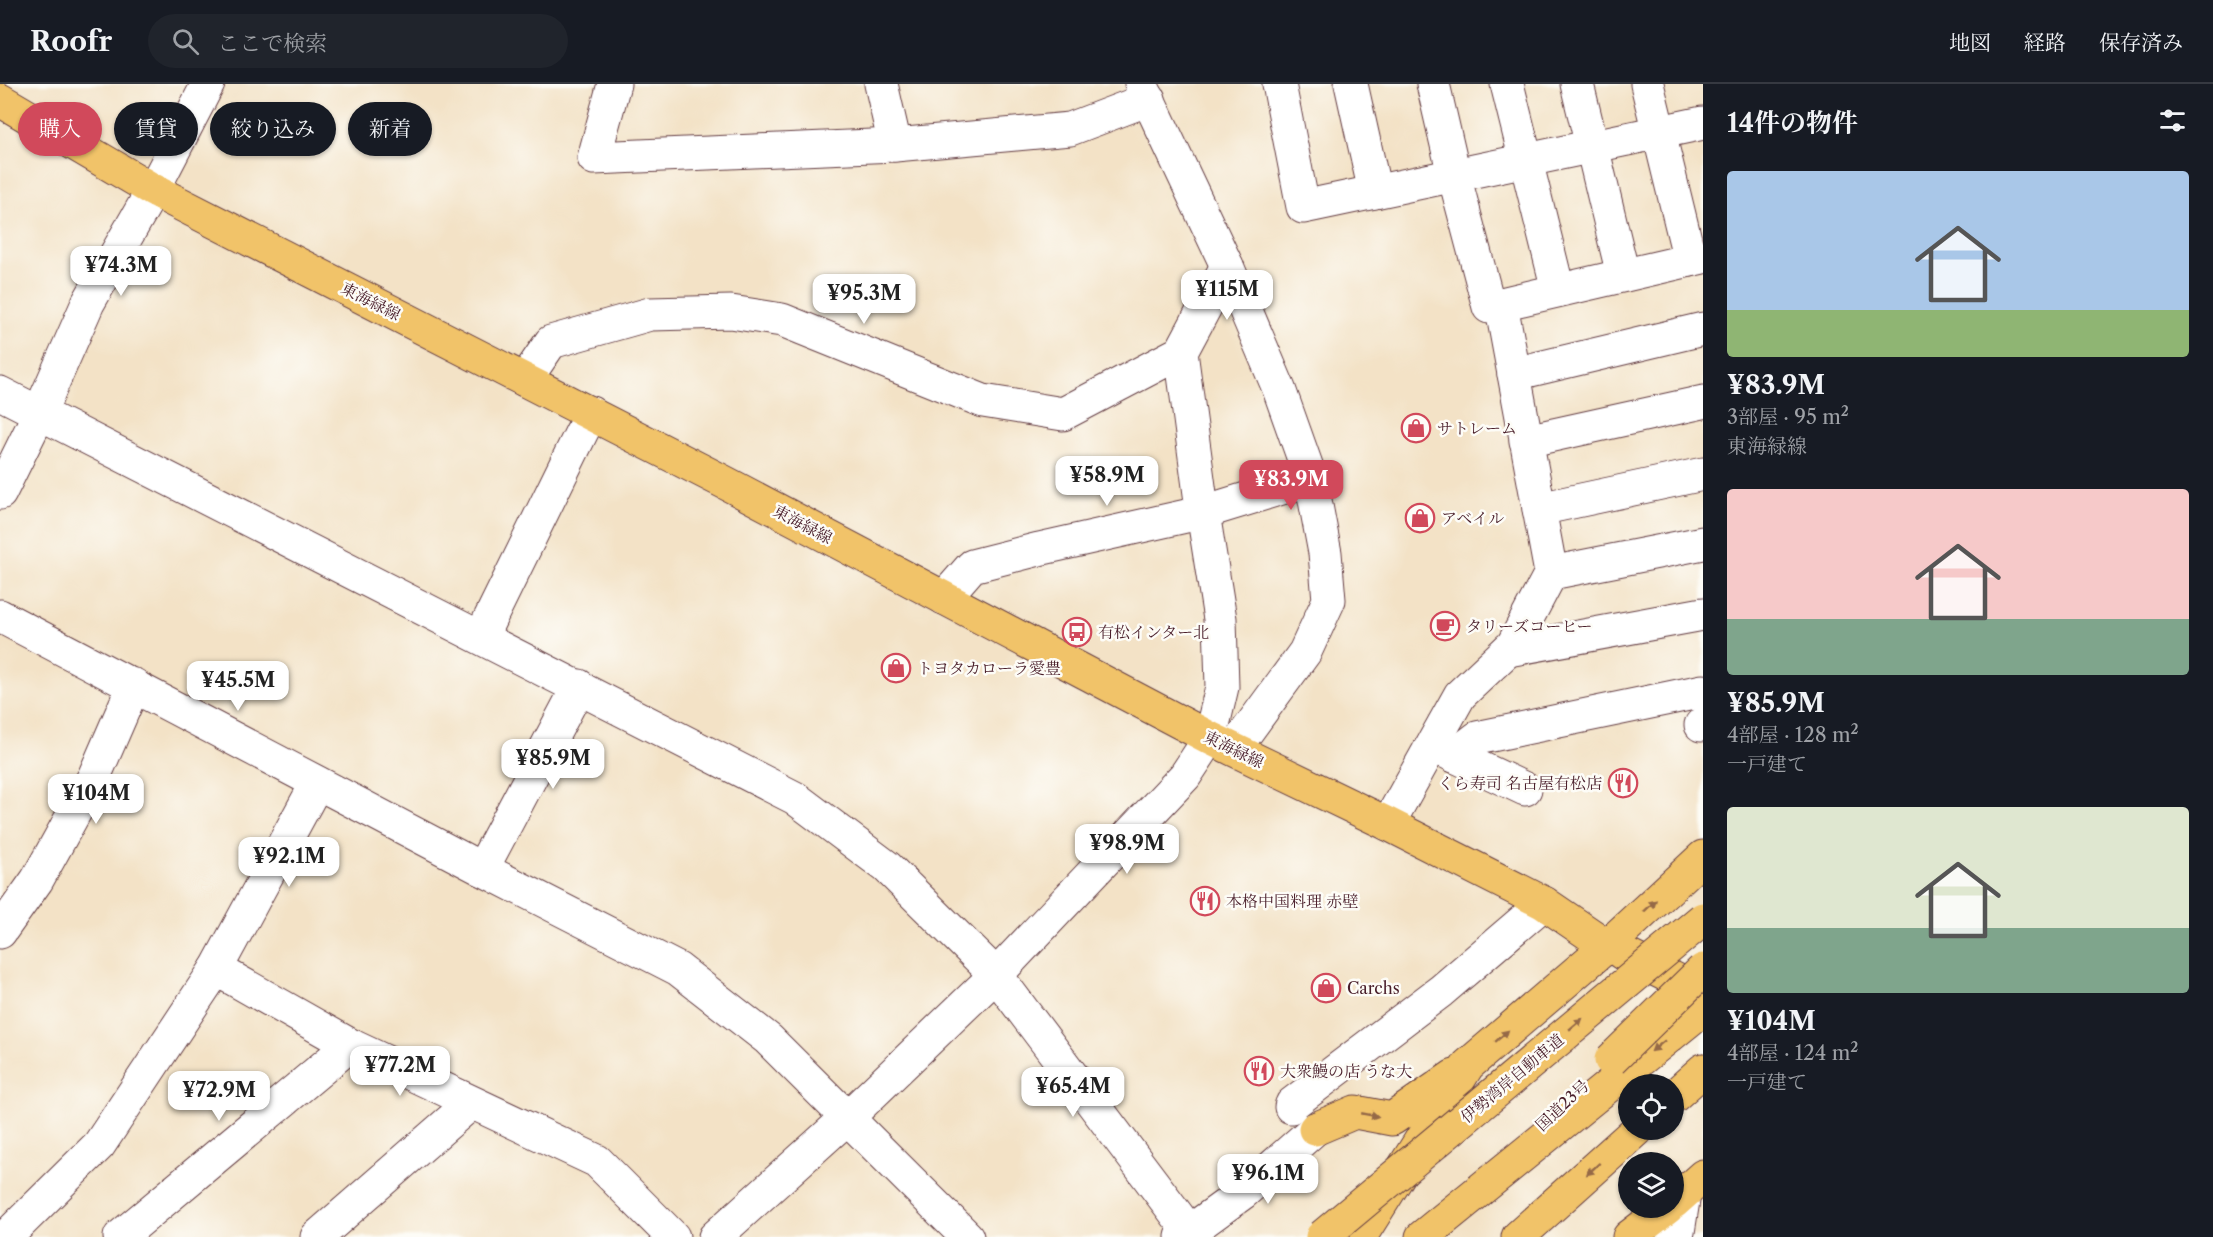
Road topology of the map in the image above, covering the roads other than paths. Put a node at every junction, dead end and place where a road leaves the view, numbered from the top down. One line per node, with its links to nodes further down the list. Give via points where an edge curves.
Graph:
1 (208, 84): 18 (street)
2 (614, 84): 14 (street, via 594,158)
3 (880, 84): 14 (street)
4 (1279, 84): 19 (street, via 1303,207)
5 (1351, 84): 19 (street)
6 (1433, 84): 17 (street)
7 (1507, 84): 16 (street)
8 (1577, 84): 15 (street)
9 (1647, 84): 13 (street)
10 (1145, 92): 14 (street, via 1070,129); 21 (street)
11 (0, 100): 18 (main road, 東海緑線)
12 (1703, 123): 13 (street)
13 (1659, 132): 15 (street); 20 (street)
14 (896, 145)
15 (1591, 146): 16 (street); 22 (street)
16 (1525, 160): 17 (street); 23 (street)
17 (1454, 176): 19 (street); 24 (street, via 1489,307)
18 (153, 190): 28 (main road, 東海緑線); 31 (street, via 88,303)
19 (1375, 192)
20 (1696, 258): 22 (street)
21 (1227, 267): 26 (street); 35 (street, via 1279,389)
22 (1623, 275): 23 (street)
23 (1558, 290): 24 (street)
24 (1501, 304): 27 (street)
25 (1703, 328): 27 (street)
26 (1181, 352): 28 (street, via 1063,414 983,401 782,320 731,312 650,314 551,342); 38 (street)
27 (1514, 374): 33 (street)
28 (525, 380): 32 (main road, 東海緑線)
29 (0, 393): 31 (street)
30 (1703, 402): 33 (street)
31 (39, 414): 36 (street); 44 (street)
32 (591, 414): 41 (main road, 東海緑線); 44 (street)
33 (1526, 441): 37 (street)
34 (1703, 474): 37 (street)
35 (1311, 479): 38 (street); 49 (street, via 1329,600 1305,652)
36 (0, 493)
37 (1539, 509): 40 (street)
38 (1204, 512): 41 (street, via 972,566); 49 (street, via 1220,619)
39 (1703, 543): 40 (street)
40 (1551, 573): 45 (street)
41 (944, 598): 49 (main road, 東海緑線)
42 (1703, 614): 45 (street)
43 (0, 616): 46 (street)
44 (481, 637): 47 (street)
45 (1508, 650): 50 (street, via 1460,694)
46 (134, 685): 51 (street); 58 (street, via 94,777 37,880)
47 (579, 687): 55 (street); 62 (street, via 795,798 887,867)
48 (1703, 691): 50 (street, via 1477,738)
49 (1222, 743): 53 (main road, 東海緑線); 62 (street, via 1185,776)
50 (1443, 750): 52 (street); 53 (street)
51 (317, 783): 55 (street); 60 (street)
52 (1526, 789)
53 (1388, 824): 56 (main road, 東海緑線)
54 (1703, 857): 59 (main road, one-way to 54)
55 (482, 869): 71 (street, via 678,969 768,1039)
56 (1544, 903): 59 (main road, 東海緑線); 70 (street, via 1441,991)
57 (1703, 919): 83 (main road, 伊勢湾岸自動車道, one-way to 57, bridge)
58 (0, 932)
59 (1607, 946): 63 (main road, 東海緑線); 66 (main road, one-way to 59)
60 (216, 969): 65 (street); 77 (street, via 99,1145)
61 (1703, 970): 85 (main road, 国道23号, bridge)
62 (996, 975): 71 (street); 76 (street)
63 (1703, 993)
64 (1703, 1009): 85 (main road, one-way to 85)
65 (350, 1045): 69 (street); 78 (street)
66 (1468, 1065): 72 (main road, one-way to 66, via 1355,1112 1392,1119); 84 (main road)
67 (1703, 1070): 68 (main road)
68 (1684, 1087)
69 (471, 1103): 79 (street); 80 (street, via 597,1161)
70 (1291, 1107)
71 (847, 1118): 81 (street); 82 (street)
72 (1315, 1129): 76 (street, via 1244,1192)
73 (1626, 1140): 86 (main road, one-way to 86)
74 (1653, 1218): 87 (main road)
75 (1680, 1218): 88 (street, via 1678,1232)
76 (1186, 1234)
77 (6, 1237)
78 (120, 1237)
79 (317, 1237)
80 (673, 1237)
81 (715, 1237)
82 (967, 1237)
83 (1322, 1237)
84 (1360, 1237)
85 (1420, 1237)
86 (1518, 1237)
87 (1629, 1237)
88 (1673, 1237)

